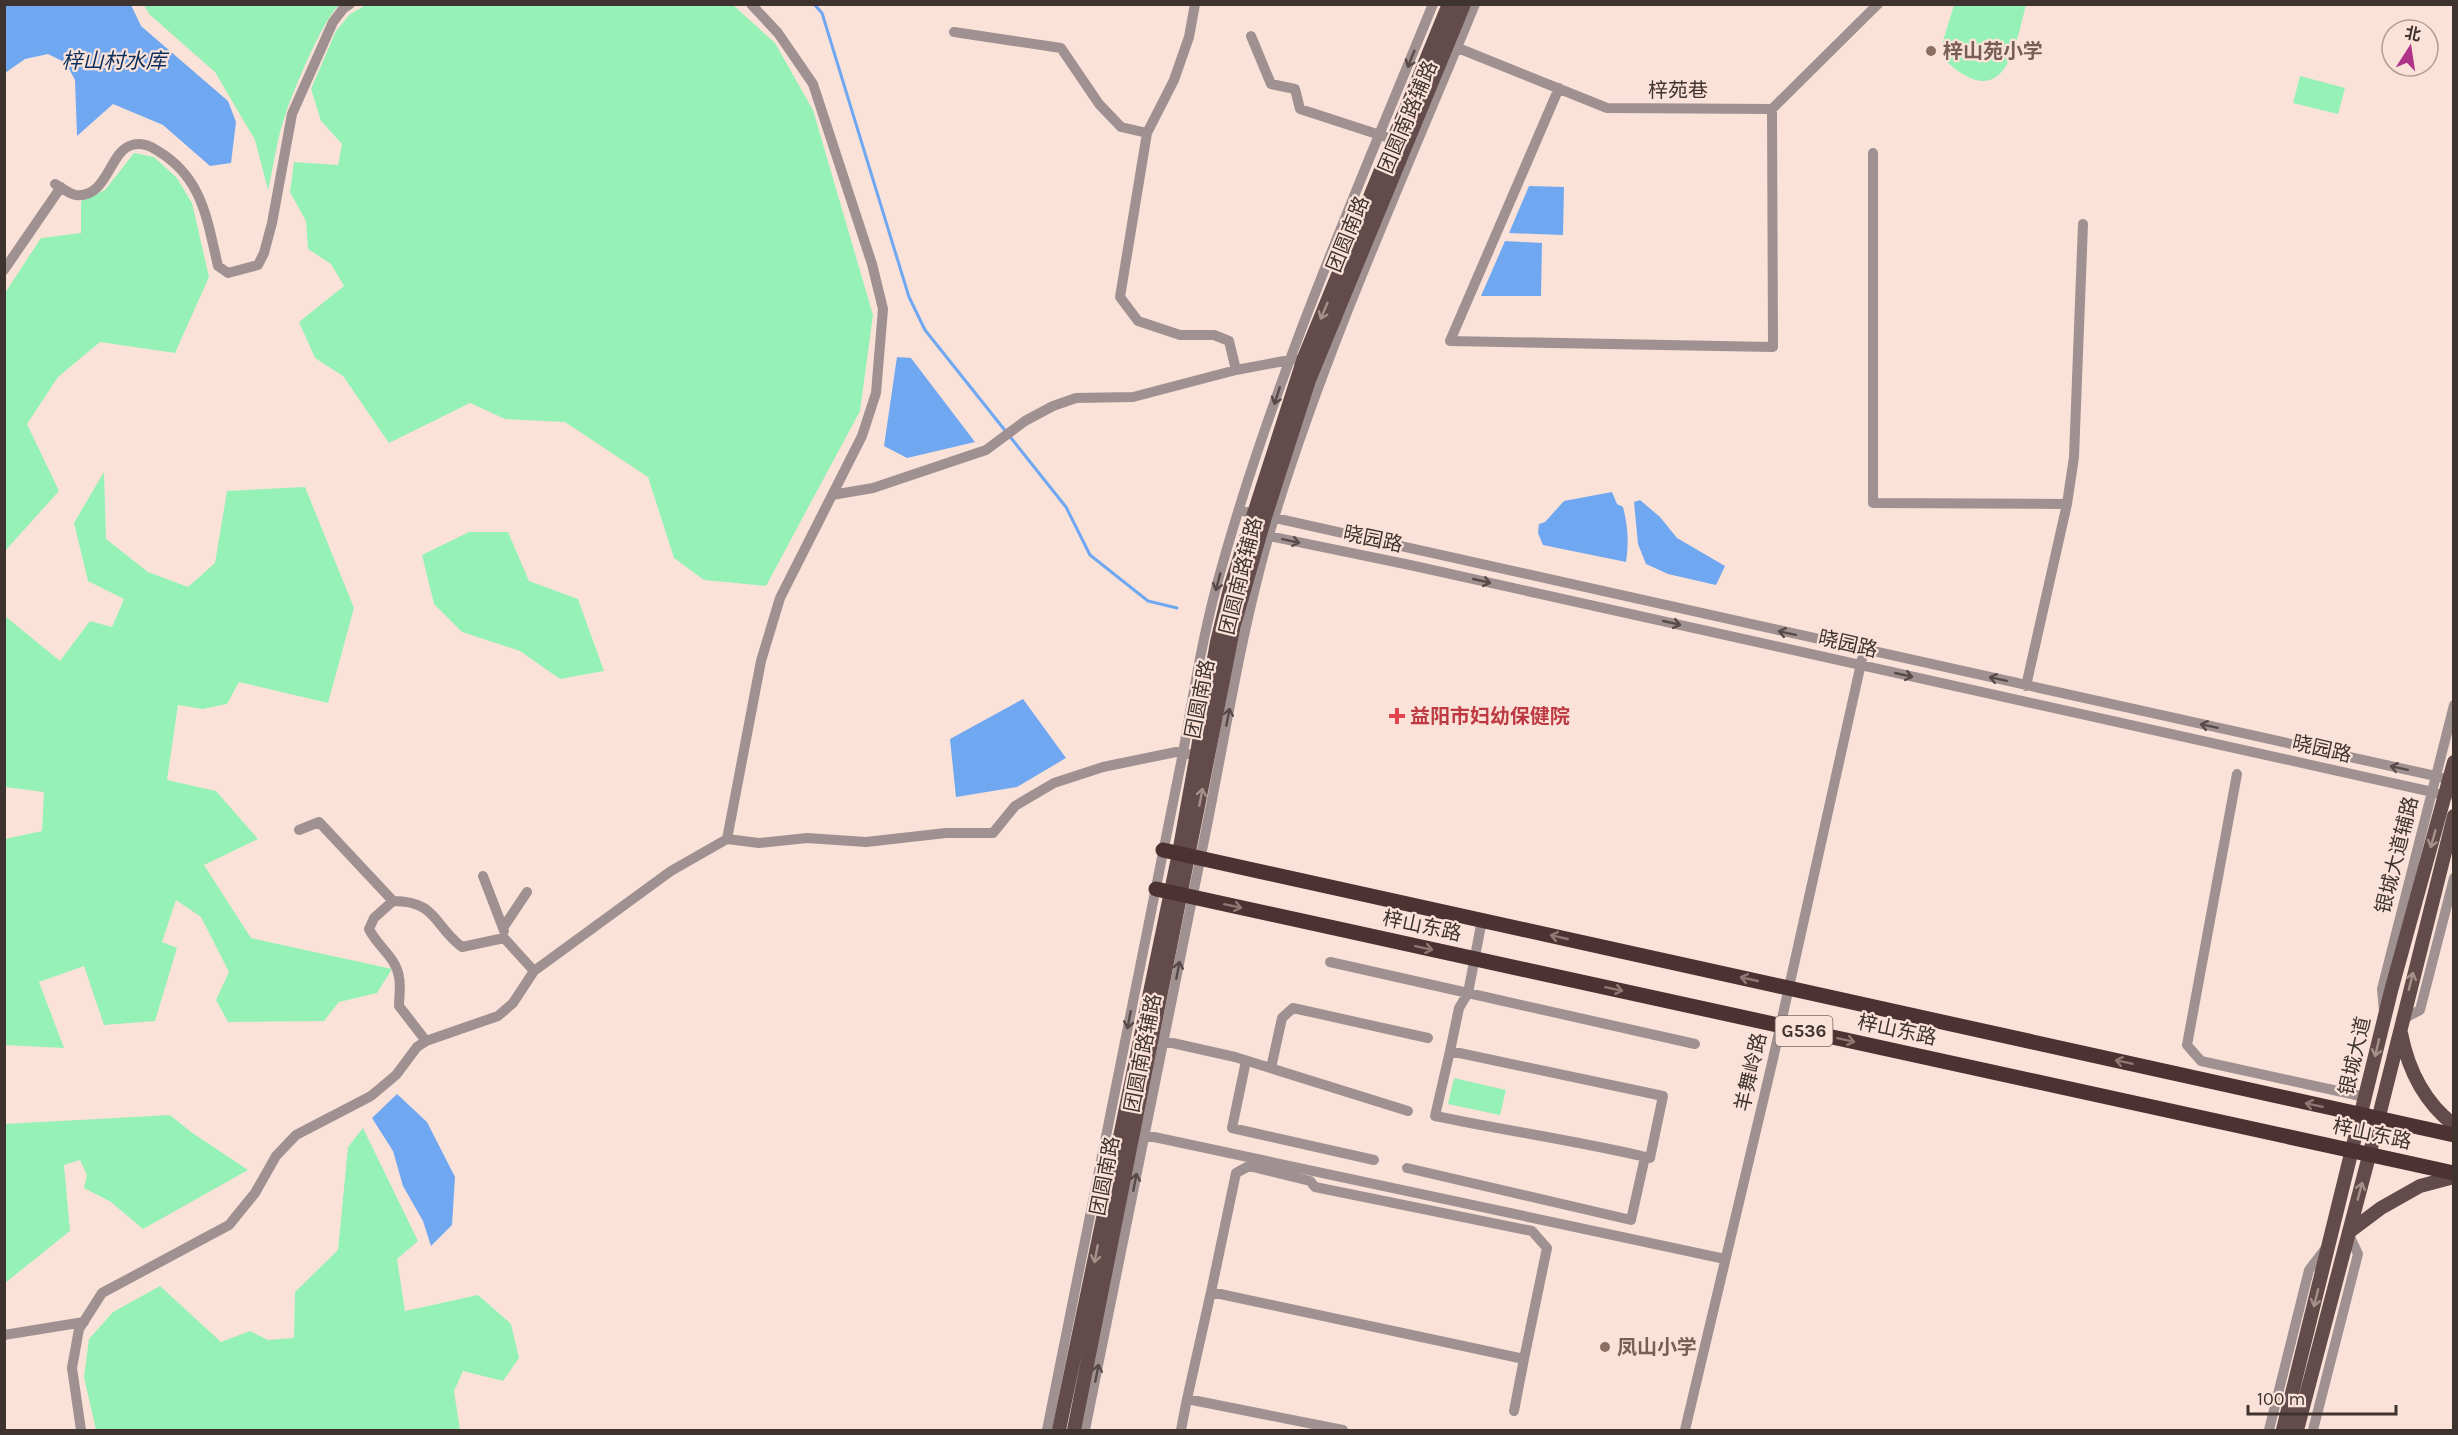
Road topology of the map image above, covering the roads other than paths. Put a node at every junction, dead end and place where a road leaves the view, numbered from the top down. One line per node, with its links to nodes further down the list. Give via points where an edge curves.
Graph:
1 (350, 4): 19 (street, via 333,22 292,114 272,223 258,265 228,273 218,266 205,211 194,185 178,165 149,145 132,145 123,151 98,187 74,195 58,185)
2 (751, 4): 23 (street, via 778,33 813,84 883,309 876,393 862,436)
3 (1195, 4): 14 (street, via 1189,38 1174,80)
4 (1433, 4): 15 (street, 团圆南路辅路, one-way to 15)
5 (1449, 4): 16 (main road, 团圆南路)
6 (1464, 4): 11 (main road, 团圆南路)
7 (1475, 4): 11 (street, 团圆南路辅路)
8 (1878, 4): 13 (street)
9 (954, 32): 14 (street, via 1061,48 1099,104 1121,127)
10 (1251, 36): 15 (street, via 1271,84 1295,90 1300,109)
11 (1453, 45): 12 (street, 梓苑巷); 25 (main road, 团圆南路, via 1309,380)
12 (1559, 88): 13 (street, 梓苑巷, via 1607,108); 13 (street, via 1450,341 1773,347)
13 (1772, 109)
14 (1147, 133): 22 (street, via 1120,297 1138,321 1180,335 1214,335 1229,341)
15 (1380, 135): 16 (street); 21 (street, 团圆南路辅路)
16 (1394, 140): 20 (main road, 团圆南路, one-way to 20)
17 (1873, 153): 24 (street, via 1873,503)
18 (2083, 224): 24 (street, via 2074,457)
19 (4, 270)
20 (1304, 358): 21 (street); 25 (main road, 团圆南路)
21 (1289, 360): 22 (street); 25 (street, 团圆南路辅路, one-way to 25)
22 (1236, 370): 23 (street, via 1133,397 1076,398 1053,406 986,450 873,488)
23 (832, 495): 40 (street, via 780,598 760,661)
24 (2067, 504): 31 (street)
25 (1258, 515): 26 (main road, 团圆南路); 26 (street, 团圆南路辅路); 29 (street, 晓园路, one-way to 25)
26 (1253, 531): 27 (street, 团圆南路辅路); 28 (main road, 团圆南路); 30 (street, 晓园路, one-way to 30); 33 (main road, 团圆南路, one-way to 33, via 1217,642)
27 (1245, 623): 28 (main road); 42 (street, 团圆南路辅路, one-way to 27)
28 (1230, 648): 42 (main road, 团圆南路, one-way to 28)
29 (1864, 650): 30 (street, 羊舞岭路); 31 (street, 晓园路, one-way to 29)
30 (1860, 665): 37 (street, 晓园路, one-way to 37); 53 (street, 羊舞岭路)
31 (2026, 686): 36 (street, 晓园路, one-way to 31)
32 (2454, 705): 36 (street, 银城大道辅路)
33 (1189, 754): 40 (street, via 1176,752 1103,767 1054,783 1015,806 993,833 946,833 866,842 807,838 759,843); 41 (street, 团圆南路辅路); 42 (main road, 团圆南路)
34 (2454, 762): 36 (main road, 银城大道)
35 (2237, 774): 65 (street, via 2187,1045 2201,1060)
36 (2447, 786): 37 (street, 晓园路); 37 (street, 银城大道辅路); 55 (main road, 银城大道, one-way to 55)
37 (2431, 792): 55 (street, 银城大道辅路, via 2382,989)
38 (2454, 816): 56 (main road, 银城大道, one-way to 38)
39 (299, 830): 47 (street, via 319,822)
40 (727, 840): 52 (street, via 671,870)
41 (1163, 850): 42 (highway, 梓山东路 / G536); 46 (street, 团圆南路辅路)
42 (1190, 855): 46 (main road, 团圆南路); 48 (highway, 梓山东路 / G536)
43 (483, 876): 49 (street)
44 (2454, 878): 56 (street, via 2420,1010)
45 (527, 892): 49 (street)
46 (1175, 893): 50 (highway, 梓山东路 / G536, one-way to 50); 59 (main road, 团圆南路, one-way to 46); 89 (street, 团圆南路辅路, one-way to 89); 90 (main road, 团圆南路, one-way to 90)
47 (393, 902): 49 (street, via 412,902 432,912 462,947); 60 (street, via 374,918 369,929 394,961 400,977 399,1006)
48 (1482, 920): 50 (street); 53 (highway, 梓山东路 / G536, one-way to 48)
49 (504, 933): 52 (street)
50 (1475, 959): 54 (street); 57 (highway, 梓山东路 / G536, one-way to 57)
51 (1330, 962): 54 (street)
52 (534, 971): 60 (street, via 513,1004 498,1016)
53 (1789, 988): 57 (street, 羊舞岭路); 67 (highway, 梓山东路 / G536, one-way to 53)
54 (1468, 993): 61 (street); 62 (street, via 1459,1008)
55 (2385, 1015): 65 (main road, 银城大道, one-way to 65)
56 (2400, 1023): 68 (main road, 银城大道); 69 (main road, via 2406,1057 2421,1089)
57 (1780, 1026): 72 (highway, 梓山东路 / G536, one-way to 72); 81 (street, 羊舞岭路)
58 (1428, 1038): 64 (street, via 1293,1008 1282,1018)
59 (1158, 1040): 63 (street); 70 (main road, 团圆南路)
60 (426, 1041): 83 (street, via 371,1096 296,1135 276,1156 255,1193 230,1225 102,1293)
61 (1695, 1044)
62 (1450, 1051): 74 (street, via 1435,1116); 74 (street, via 1663,1096 1650,1158)
63 (1246, 1060): 64 (street); 75 (street, via 1232,1128)
64 (1271, 1068): 66 (street)
65 (2366, 1096): 67 (main road, 银城大道)
66 (1408, 1111)
67 (2361, 1115): 68 (highway, 梓山东路 / G536); 72 (main road, 银城大道)
68 (2378, 1119): 71 (highway, 梓山东路 / G536); 73 (main road, 银城大道)
69 (2454, 1125)
70 (1139, 1134): 81 (street); 91 (main road, 团圆南路); 92 (street, 团圆南路辅路, one-way to 70)
71 (2454, 1135)
72 (2352, 1151): 73 (highway, 梓山东路 / G536); 80 (main road, 银城大道)
73 (2369, 1156): 77 (highway, 梓山东路 / G536); 79 (main road, 银城大道, one-way to 73)
74 (1645, 1157): 76 (street, via 1631,1220)
75 (1374, 1160)
76 (1407, 1168)
77 (2454, 1173)
78 (2454, 1177): 79 (main road, via 2420,1186 2381,1208)
79 (2349, 1233): 98 (main road, 银城大道); 99 (street, via 2358,1254)
80 (2330, 1243): 96 (street, via 2309,1270); 97 (main road, 银城大道, one-way to 97)
81 (1725, 1259): 95 (street, 羊舞岭路)
82 (1211, 1292): 85 (street); 85 (street, via 1236,1173 1249,1167 1310,1181 1315,1187 1532,1231 1547,1248); 86 (street)
83 (84, 1322): 84 (street); 88 (street, via 79,1329 72,1368)
84 (4, 1335)
85 (1524, 1359): 87 (street)
86 (1187, 1399): 93 (street); 94 (street)
87 (1514, 1411)
88 (81, 1431)
89 (1047, 1431)
90 (1059, 1431)
91 (1074, 1431)
92 (1085, 1431)
93 (1181, 1431)
94 (1343, 1431)
95 (1685, 1431)
96 (2269, 1431)
97 (2283, 1431)
98 (2297, 1431)
99 (2313, 1431)

